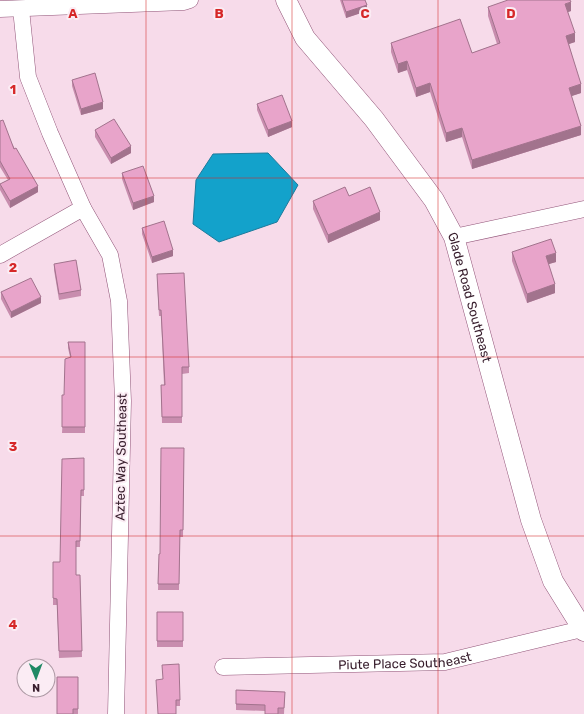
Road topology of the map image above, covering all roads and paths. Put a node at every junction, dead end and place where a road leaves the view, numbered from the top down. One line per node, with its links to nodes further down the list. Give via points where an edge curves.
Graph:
1 (190, 0): 4 (street)
2 (286, 0): 7 (street, Glade Road Southeast, via 305,38 374,119 434,200)
3 (0, 9): 4 (street)
4 (21, 9): 5 (street, Aztec Way Southeast, via 28,77)
5 (84, 208): 8 (street); 11 (street, Aztec Way Southeast, via 110,255 119,301 123,400)
6 (584, 209): 7 (street)
7 (454, 237): 9 (street, Glade Road Southeast, via 531,520 553,581)
8 (0, 255)
9 (583, 630): 10 (street, Piute Place Southeast, via 445,662)
10 (223, 667)
11 (116, 714)

